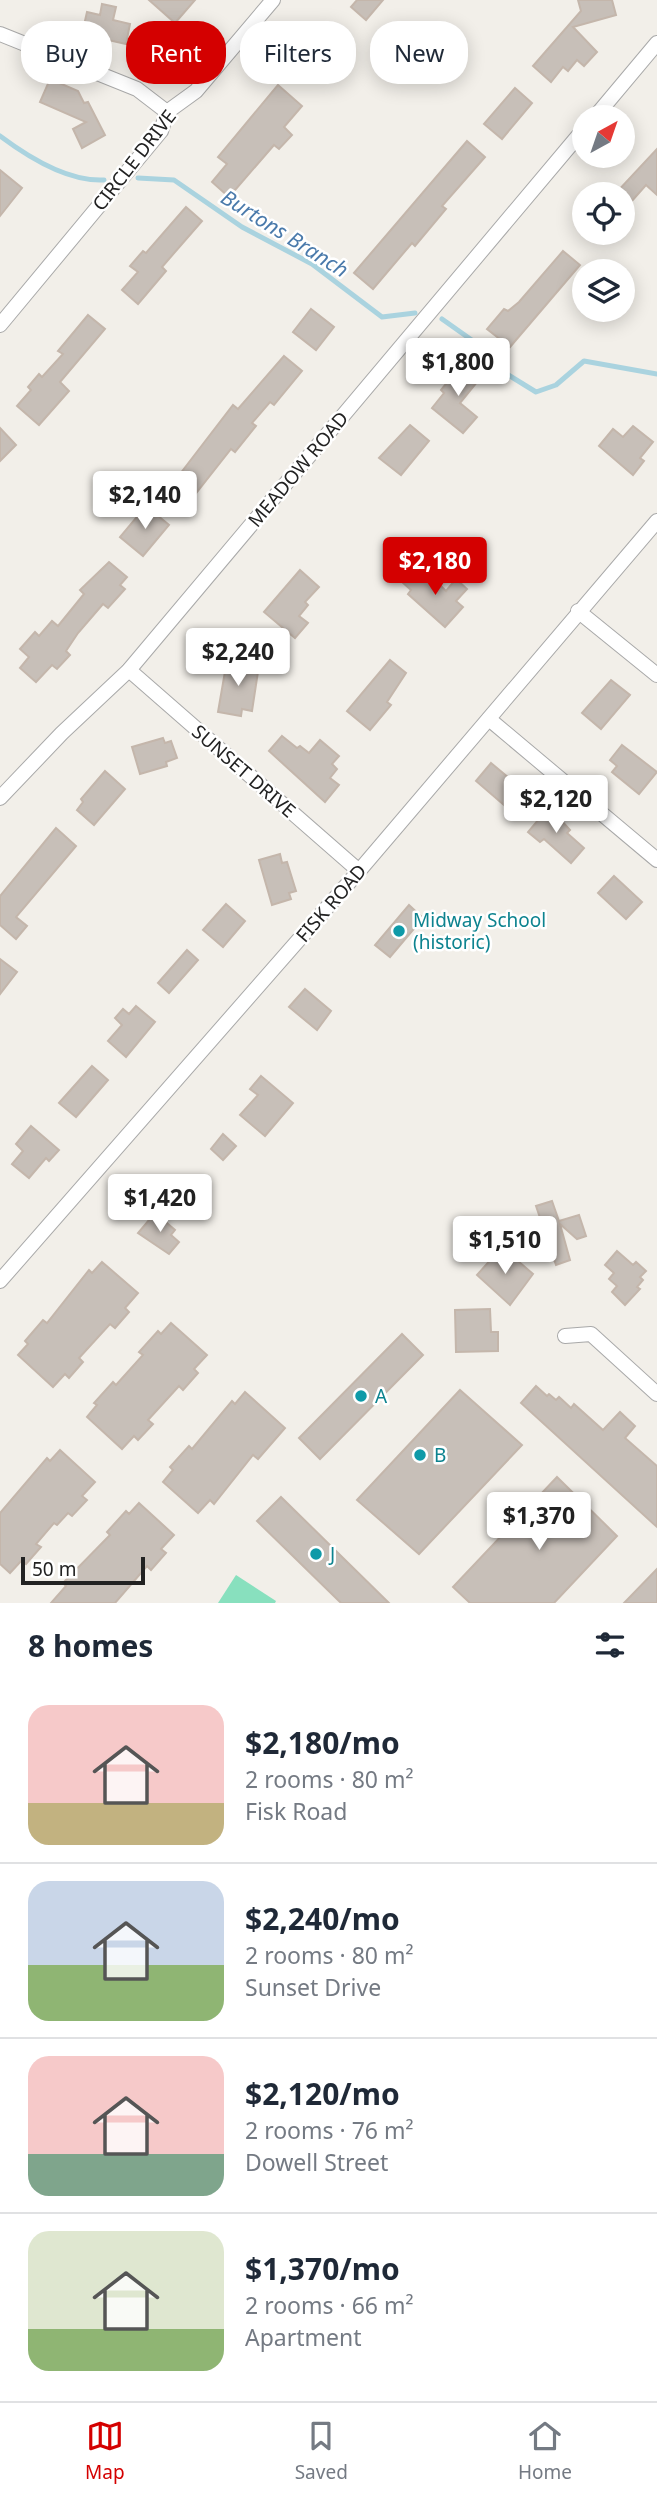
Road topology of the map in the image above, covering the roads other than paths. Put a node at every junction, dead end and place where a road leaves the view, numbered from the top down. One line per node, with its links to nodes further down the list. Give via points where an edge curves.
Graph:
1 (274, 0): 5 (street, CIRCLE DRIVE, via 196,91)
2 (0, 34): 5 (street, via 137,89)
3 (657, 43): 4 (street)
4 (605, 105)
5 (167, 111): 7 (street, CIRCLE DRIVE, via 161,131)
6 (572, 143): 10 (street, MEADOW ROAD)
7 (0, 325)
8 (657, 522): 9 (street, FISK ROAD)
9 (578, 611): 11 (street); 12 (street, FISK ROAD)
10 (129, 670): 13 (street, MEADOW ROAD); 15 (street, SUNSET DRIVE)
11 (657, 675)
12 (489, 719): 14 (street); 15 (street, FISK ROAD)
13 (0, 798)
14 (657, 860)
15 (359, 871): 16 (street, FISK ROAD)
16 (0, 1281)
17 (565, 1336): 18 (street, via 591,1334)
18 (657, 1394)

